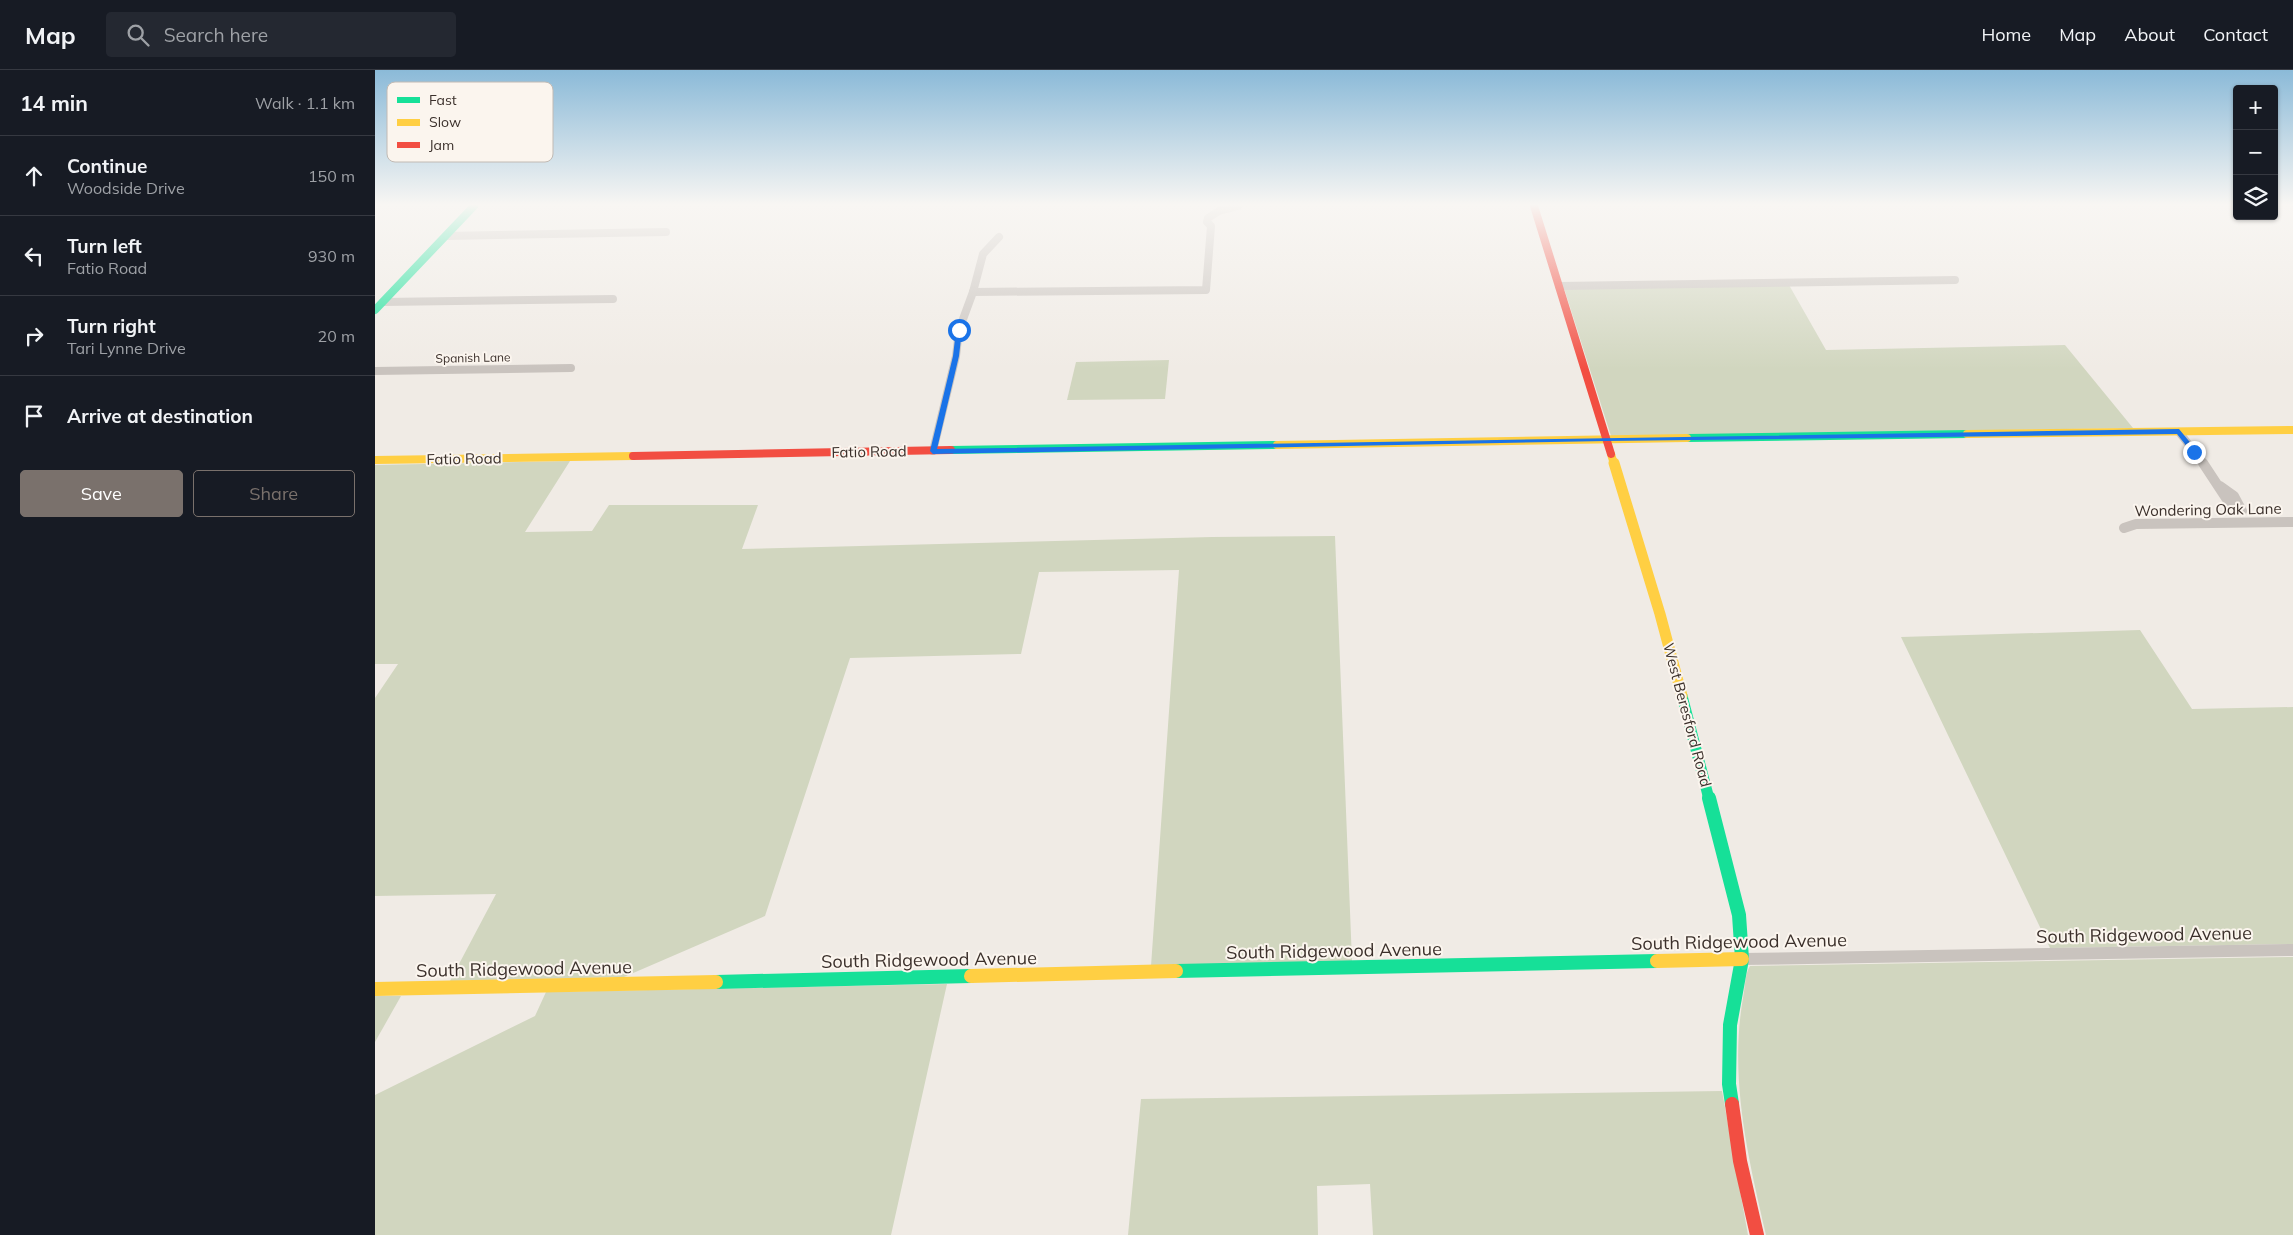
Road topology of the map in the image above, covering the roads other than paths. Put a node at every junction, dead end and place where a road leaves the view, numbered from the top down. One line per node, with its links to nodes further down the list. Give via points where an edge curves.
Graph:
1 (423, 260): 9 (street)
2 (981, 260): 7 (street)
3 (1208, 260): 7 (street, via 1206,290)
4 (1551, 260): 6 (street, West Beresford Road)
5 (1955, 280): 6 (street)
6 (1559, 286): 14 (street, West Beresford Road)
7 (973, 292): 15 (street, via 959,330 956,356)
8 (613, 299): 9 (street)
9 (379, 306)
10 (571, 368): 11 (street, Spanish Lane)
11 (375, 371)
12 (2293, 430): 13 (street, Fatio Road)
13 (2179, 432): 14 (street, Fatio Road); 18 (street, via 2231,504)
14 (1607, 439): 15 (street, Fatio Road); 21 (street, West Beresford Road, via 1660,614 1724,851 1739,915)
15 (933, 451): 16 (street, Fatio Road)
16 (375, 460)
17 (2293, 522): 18 (street, Wondering Oak Lane)
18 (2253, 523): 19 (street, Wondering Oak Lane, via 2136,524)
19 (2123, 528)
20 (2293, 950): 21 (street, South Ridgewood Avenue)
21 (1742, 959): 22 (street, South Ridgewood Avenue); 23 (street, West Beresford Road, via 1730,1025 1729,1084)
22 (375, 989)
23 (1757, 1235)

